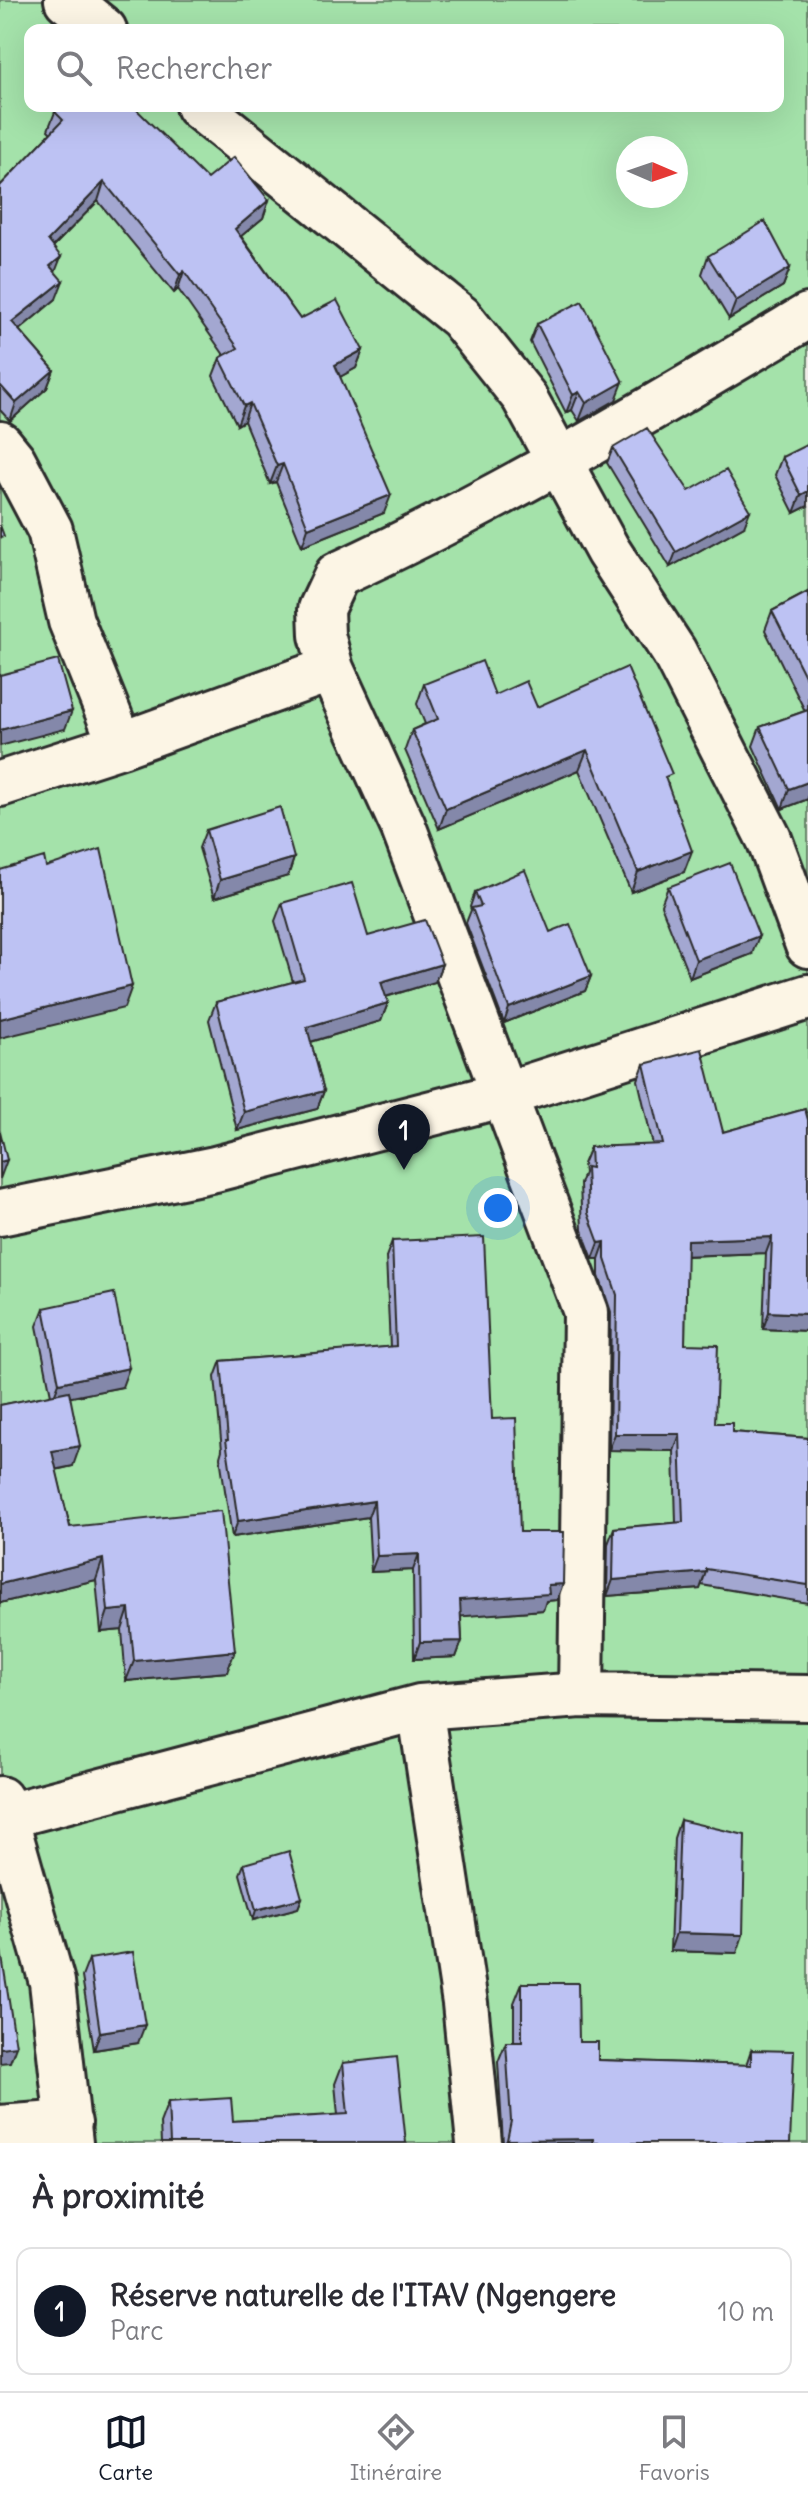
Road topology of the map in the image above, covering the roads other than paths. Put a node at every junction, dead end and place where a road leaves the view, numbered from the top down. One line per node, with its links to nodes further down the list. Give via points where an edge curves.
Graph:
1 (67, 0): 2 (street)
2 (97, 24)
3 (205, 112): 6 (street, via 460,317 524,397)
4 (808, 316): 6 (street)
5 (0, 444): 8 (street, via 50,530 71,621)
6 (560, 463): 7 (street, via 337,575 321,609); 10 (street, via 608,551 674,652 769,839)
7 (331, 669): 8 (street); 12 (street, via 403,826)
8 (121, 745): 9 (street)
9 (0, 784)
10 (808, 945)
11 (808, 997): 12 (street)
12 (506, 1094): 13 (street, via 215,1169); 14 (street, via 586,1312)
13 (0, 1213)
14 (581, 1695): 15 (street); 16 (street)
15 (808, 1698)
16 (420, 1707): 17 (street); 20 (street, via 465,2003)
17 (3, 1808): 19 (street, via 52,1982)
18 (0, 2128): 19 (street)
19 (70, 2133)
20 (479, 2143)

